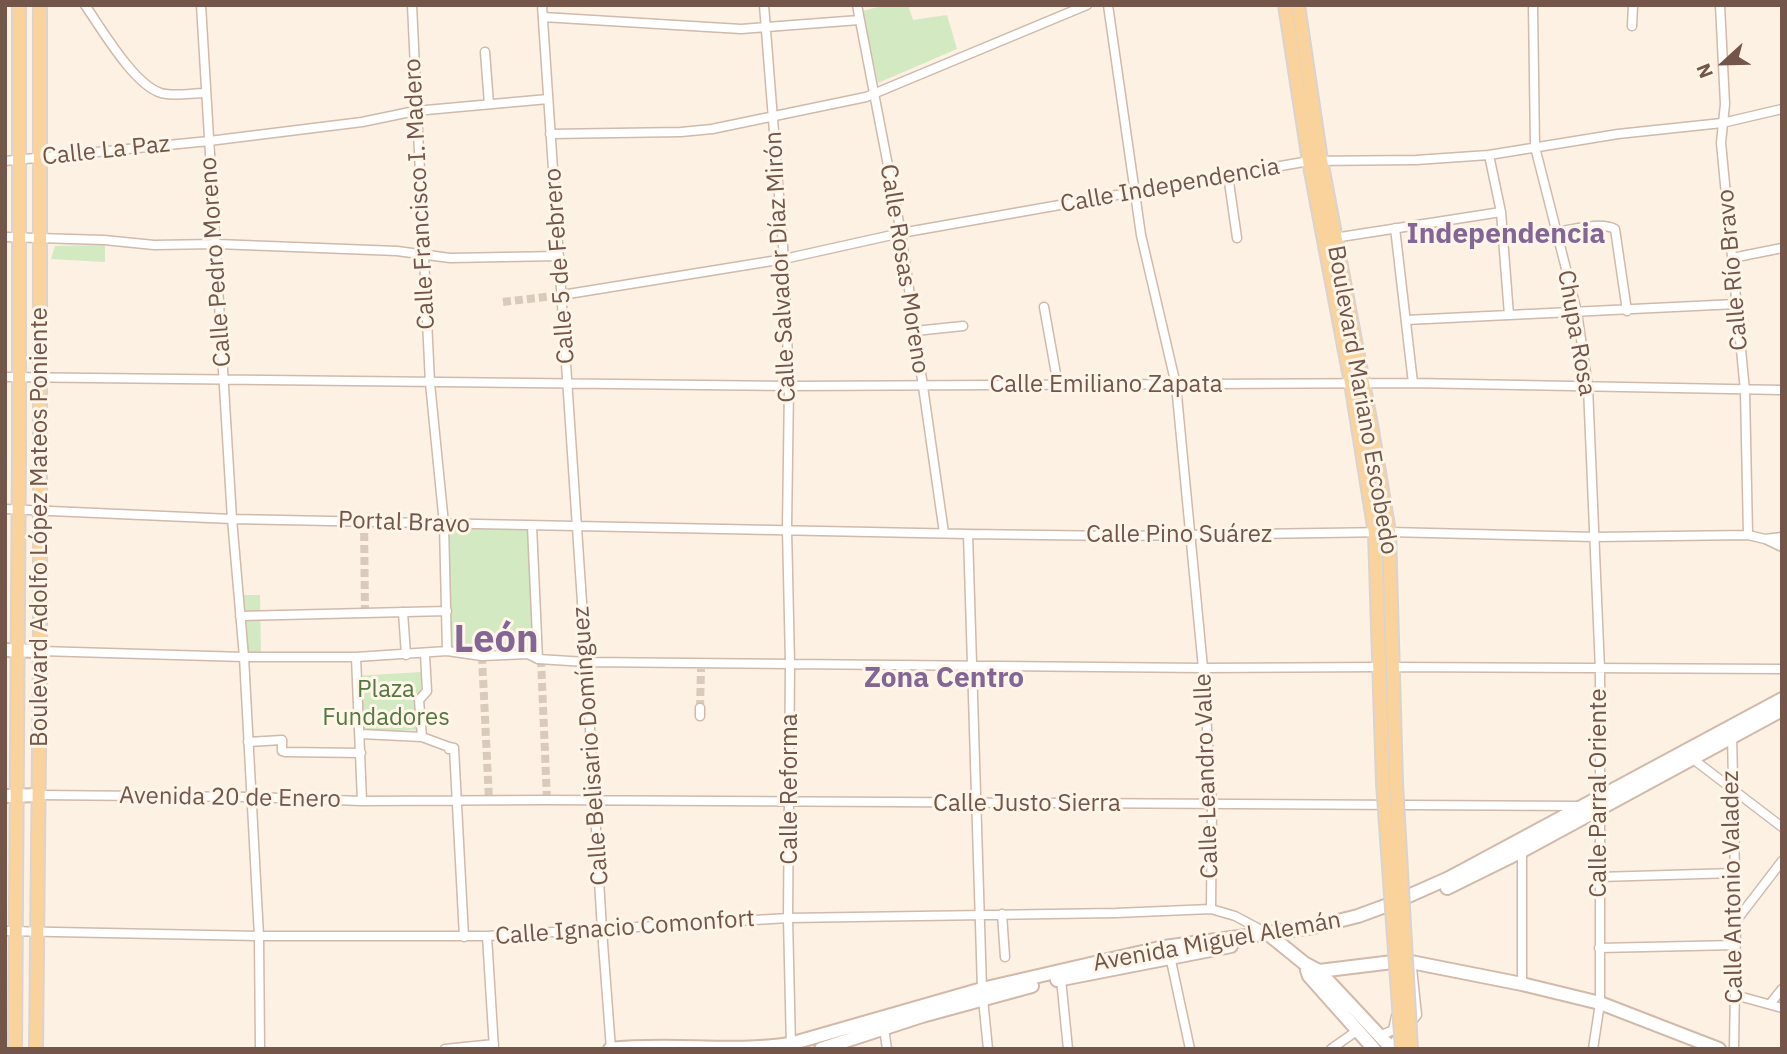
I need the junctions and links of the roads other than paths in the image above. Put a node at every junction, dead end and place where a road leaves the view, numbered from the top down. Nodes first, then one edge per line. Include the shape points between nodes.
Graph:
1 (19, 5) edge
2 (40, 5) edge
3 (85, 5) edge
4 (201, 5) edge
5 (411, 5) edge
6 (542, 5) edge
7 (764, 5) edge
8 (857, 5) edge
9 (1087, 5) edge
10 (1108, 5) edge
11 (1285, 5) edge
12 (1298, 5) edge
13 (1533, 5) edge
14 (1633, 5) edge
15 (1720, 5) edge
16 (542, 17) junction
17 (859, 20) junction
18 (1632, 26) dead end
19 (765, 29) junction
20 (485, 52) dead end
21 (205, 93) junction
22 (875, 95) junction
23 (548, 99) junction
24 (489, 104) junction
25 (1782, 109) edge
26 (415, 111) junction
27 (773, 117) junction
28 (1723, 122) junction
29 (550, 134) junction
30 (209, 141) junction
31 (1535, 147) junction
32 (1489, 155) junction
33 (40, 157) junction
34 (12, 161) edge
35 (1315, 161) junction
36 (1228, 175) junction
37 (1135, 191) junction
38 (1501, 212) junction
39 (1395, 228) junction
40 (1555, 232) junction
41 (901, 233) junction
42 (12, 238) edge
43 (1237, 238) dead end
44 (1334, 238) junction
45 (41, 239) junction
46 (217, 244) junction
47 (1782, 248) edge
48 (423, 255) junction
49 (559, 256) junction
50 (784, 258) junction
51 (1732, 258) junction
52 (562, 295) junction
53 (1736, 304) junction
54 (1044, 307) dead end
55 (1627, 311) junction
56 (1577, 312) junction
57 (1508, 315) junction
58 (1406, 320) junction
59 (963, 326) dead end
60 (915, 331) junction
61 (19, 376) junction
62 (41, 376) junction
63 (5, 377) edge
64 (224, 379) junction
65 (568, 382) junction
66 (430, 383) junction
67 (1357, 383) junction
68 (1413, 383) junction
69 (923, 385) junction
70 (1058, 385) junction
71 (1176, 385) junction
72 (789, 386) junction
73 (1588, 387) junction
74 (1782, 390) edge
75 (1745, 391) junction
76 (11, 509) edge
77 (40, 510) junction
78 (232, 519) junction
79 (444, 524) junction
80 (532, 526) junction
81 (576, 528) junction
82 (787, 529) junction
83 (944, 533) junction
84 (1375, 533) junction
85 (1389, 533) junction
86 (968, 534) junction
87 (1190, 534) junction
88 (1748, 535) junction
89 (1595, 537) junction
90 (1782, 537) edge
91 (1765, 539) junction
92 (1782, 547) edge
93 (446, 611) junction
94 (403, 612) junction
95 (240, 616) junction
96 (11, 650) edge
97 (40, 651) junction
98 (447, 651) junction
99 (425, 654) junction
100 (406, 655) junction
101 (244, 657) junction
102 (356, 657) junction
103 (538, 659) junction
104 (586, 662) junction
105 (790, 663) junction
106 (971, 666) junction
107 (1203, 668) junction
108 (1600, 670) junction
109 (1782, 670) edge
110 (1384, 671) junction
111 (1782, 699) edge
112 (1782, 710) edge
113 (1732, 731) junction
114 (361, 734) junction
115 (422, 737) junction
116 (248, 742) junction
117 (360, 753) junction
118 (1688, 755) junction
119 (1390, 787) junction
120 (1732, 789) junction
121 (39, 795) junction
122 (10, 796) edge
123 (454, 796) junction
124 (252, 797) junction
125 (362, 801) junction
126 (594, 802) junction
127 (1600, 802) junction
128 (791, 803) junction
129 (976, 804) junction
130 (1212, 805) junction
131 (1382, 805) junction
132 (1401, 805) junction
133 (1552, 805) junction
134 (1581, 806) junction
135 (1553, 822) junction
136 (1782, 827) edge
137 (1522, 851) junction
138 (1782, 861) edge
139 (1735, 873) junction
140 (1599, 877) junction
141 (1407, 901) junction
142 (1211, 909) junction
143 (1389, 909) junction
144 (979, 914) junction
145 (1003, 914) junction
146 (788, 918) junction
147 (1736, 921) junction
148 (602, 930) junction
149 (10, 931) edge
150 (38, 932) junction
151 (258, 936) junction
152 (487, 936) junction
153 (1271, 936) junction
154 (464, 937) junction
155 (1736, 945) junction
156 (1600, 948) junction
157 (1170, 956) junction
158 (1005, 957) dead end
159 (1393, 962) junction
160 (1411, 962) junction
161 (1314, 974) junction
162 (1061, 979) junction
163 (1522, 984) junction
164 (1782, 989) edge
165 (982, 994) junction
166 (1735, 995) junction
167 (1600, 1003) junction
168 (1770, 1004) junction
169 (1782, 1008) edge
170 (884, 1028) junction
171 (1358, 1030) junction
172 (1380, 1036) junction
173 (494, 1046) edge
174 (791, 1046) edge
175 (1395, 1048) edge
176 (15, 1049) edge
177 (36, 1049) edge
178 (260, 1049) edge
179 (445, 1049) edge
180 (611, 1049) edge
181 (821, 1049) edge
182 (887, 1049) edge
183 (988, 1049) edge
184 (1068, 1049) edge
185 (1190, 1049) edge
186 (1331, 1049) edge
187 (1374, 1049) edge
188 (1411, 1049) edge
189 (1593, 1049) edge
190 (1719, 1049) edge
191 (1734, 1049) edge

1 - 34 main road, Boulevard Adolfo López Mateos Poniente
2 - 33 main road, Boulevard Adolfo López Mateos Poniente
3 - 21 street via 149,88 166,94
4 - 21 street, Calle Pedro Moreno
5 - 26 street, Calle Francisco I. Madero
6 - 16 street, Calle 5 de Febrero
7 - 19 street, Calle Salvador Díaz Mirón
8 - 17 street, Calle Rosas Moreno
9 - 22 street
10 - 37 street, Calle Leandro Valle
11 - 35 main road, Boulevard Mariano Escobedo
12 - 35 main road, Boulevard Mariano Escobedo
13 - 31 street, Chupa Rosa
14 - 18 street
15 - 28 street, Calle Río Bravo
16 - 19 street
16 - 23 street, Calle 5 de Febrero
17 - 19 street
17 - 22 street, Calle Rosas Moreno
19 - 27 street, Calle Salvador Díaz Mirón
20 - 24 street
21 - 30 street, Calle Pedro Moreno
22 - 27 street
22 - 41 street, Calle Rosas Moreno
23 - 24 street, Calle La Paz
23 - 29 street, Calle 5 de Febrero
24 - 26 street, Calle La Paz
25 - 28 street, Calle Independencia
26 - 30 street, Calle La Paz
26 - 48 street, Calle Francisco I. Madero
27 - 29 street via 681,132
27 - 50 street, Calle Salvador Díaz Mirón
28 - 31 street, Calle Independencia
28 - 51 street, Calle Río Bravo
29 - 49 street, Calle 5 de Febrero
30 - 33 street, Calle La Paz
30 - 46 street, Calle Pedro Moreno
31 - 32 street, Calle Independencia
31 - 40 street, Chupa Rosa
32 - 35 street, Calle Independencia
32 - 38 street
33 - 34 street, Calle La Paz
33 - 45 main road, Boulevard Adolfo López Mateos Poniente
34 - 42 main road, Boulevard Adolfo López Mateos Poniente
35 - 36 street, Calle Independencia
35 - 44 main road, Boulevard Mariano Escobedo
35 - 67 main road, Boulevard Mariano Escobedo
36 - 37 street, Calle Independencia
36 - 43 street
37 - 41 street, Calle Independencia
37 - 71 street, Calle Leandro Valle
38 - 39 street
38 - 57 street
39 - 44 street
39 - 58 street
40 - 55 street via 1615,229
40 - 56 street, Chupa Rosa
41 - 50 street, Calle Independencia
41 - 60 street, Calle Rosas Moreno
42 - 45 street
42 - 61 main road, Boulevard Adolfo López Mateos Poniente
44 - 67 main road, Boulevard Mariano Escobedo
45 - 46 street
45 - 62 main road, Boulevard Adolfo López Mateos Poniente
46 - 48 street
46 - 64 street, Calle Pedro Moreno
47 - 51 street
48 - 49 street
48 - 66 street, Calle Francisco I. Madero
49 - 52 street, Calle 5 de Febrero
50 - 52 street, Calle Independencia
50 - 72 street, Calle Salvador Díaz Mirón
51 - 53 street, Calle Río Bravo
52 - 65 street, Calle 5 de Febrero
53 - 55 street
53 - 75 street, Calle Río Bravo
54 - 70 street
55 - 56 street
56 - 57 street
56 - 73 street, Chupa Rosa
57 - 58 street
58 - 68 street
59 - 60 street
60 - 69 street, Calle Rosas Moreno
61 - 62 street, Calle Emiliano Zapata
61 - 63 street, Calle Emiliano Zapata
61 - 76 main road, Boulevard Adolfo López Mateos Poniente
62 - 64 street, Calle Emiliano Zapata
62 - 77 main road, Boulevard Adolfo López Mateos Poniente
64 - 66 street, Calle Emiliano Zapata
64 - 78 street, Calle Pedro Moreno
65 - 66 street, Calle Emiliano Zapata
65 - 72 street, Calle Emiliano Zapata
65 - 81 street, Calle 5 de Febrero
66 - 79 street, Calle Francisco I. Madero
67 - 68 street, Calle Emiliano Zapata
67 - 71 street, Calle Emiliano Zapata
67 - 84 main road, Boulevard Mariano Escobedo
67 - 85 main road, Boulevard Mariano Escobedo
68 - 73 street, Calle Emiliano Zapata
69 - 70 street, Calle Emiliano Zapata
69 - 72 street, Calle Emiliano Zapata
69 - 83 street, Calle Rosas Moreno
70 - 71 street, Calle Emiliano Zapata
71 - 87 street, Calle Leandro Valle
72 - 82 street, Calle Salvador Díaz Mirón
73 - 75 street, Calle Emiliano Zapata
73 - 89 street, Chupa Rosa
74 - 75 street, Calle Emiliano Zapata
75 - 88 street, Calle Río Bravo
76 - 77 street, Portal Bravo
76 - 96 main road, Boulevard Adolfo López Mateos Poniente
77 - 78 street, Portal Bravo
77 - 97 main road, Boulevard Adolfo López Mateos Poniente
78 - 79 street, Portal Bravo
78 - 95 street, Calle Pedro Moreno
79 - 80 street, Portal Bravo
79 - 93 street, Calle Francisco I. Madero
80 - 81 street, Portal Bravo
80 - 103 street
81 - 82 street, Calle Pino Suárez
81 - 104 street, Calle Belisario Domínguez
82 - 83 street, Calle Pino Suárez
82 - 105 street, Calle Reforma
83 - 86 street, Calle Pino Suárez
84 - 85 street, Calle Pino Suárez
84 - 87 street, Calle Pino Suárez
84 - 110 main road, Boulevard Mariano Escobedo
85 - 89 street, Calle Pino Suárez
85 - 110 main road, Boulevard Mariano Escobedo
86 - 87 street, Calle Pino Suárez
86 - 106 street
87 - 107 street, Calle Leandro Valle
88 - 89 street, Calle Pino Suárez
88 - 91 street, Calle Pino Suárez
89 - 108 street, Calle Parral Oriente
90 - 91 street, Calle Pino Suárez
91 - 92 street
93 - 94 street
93 - 98 street, Calle Francisco I. Madero
94 - 95 street
94 - 100 street
95 - 101 street, Calle Pedro Moreno
96 - 97 main road
96 - 122 main road, Boulevard Adolfo López Mateos Poniente
97 - 101 street
97 - 121 main road, Boulevard Adolfo López Mateos Poniente
98 - 99 street
98 - 103 street via 482,656 528,654
99 - 100 street
99 - 115 street via 427,691 419,700
100 - 102 street
101 - 102 street
101 - 116 street, Calle Pedro Moreno
102 - 114 street
103 - 104 street
104 - 105 street
104 - 126 street, Calle Belisario Domínguez
105 - 106 street
105 - 128 street, Calle Reforma
106 - 107 street
106 - 129 street
107 - 110 street
107 - 130 street, Calle Leandro Valle
108 - 109 street
108 - 110 street
108 - 127 street, Calle Parral Oriente
110 - 119 main road, Boulevard Mariano Escobedo
111 - 113 main road, Avenida Miguel Alemán
112 - 113 main road, Avenida Miguel Alemán
113 - 118 main road, Avenida Miguel Alemán
113 - 120 street, Calle Antonio Valadez
114 - 115 street
114 - 117 street
115 - 123 street via 454,748
116 - 117 street via 282,740 285,752
116 - 124 street, Calle Pedro Moreno
117 - 125 street
118 - 120 street
118 - 127 main road, Avenida Miguel Alemán
119 - 131 street
119 - 132 street
119 - 175 main road, Boulevard Mariano Escobedo, bridge
119 - 188 main road, Boulevard Mariano Escobedo, bridge
120 - 136 street
120 - 139 street, Calle Antonio Valadez
121 - 122 main road, Avenida 20 de Enero
121 - 124 street, Avenida 20 de Enero
121 - 150 main road, Boulevard Adolfo López Mateos Poniente
122 - 149 main road, Boulevard Adolfo López Mateos Poniente
123 - 125 street, Avenida 20 de Enero
123 - 126 street, Calle Justo Sierra
123 - 154 street
124 - 125 street, Avenida 20 de Enero
124 - 151 street, Calle Pedro Moreno
126 - 128 street, Calle Justo Sierra
126 - 148 street, Calle Belisario Domínguez
127 - 134 main road, Avenida Miguel Alemán
127 - 137 main road, Avenida Miguel Alemán
127 - 140 street, Calle Parral Oriente
128 - 129 street, Calle Justo Sierra
128 - 146 street, Calle Reforma
129 - 130 street, Calle Justo Sierra
129 - 144 street
130 - 131 street, Calle Justo Sierra
130 - 142 street, Calle Leandro Valle
131 - 132 street, Calle Justo Sierra
131 - 143 street
132 - 133 street, Calle Justo Sierra
132 - 141 street
133 - 134 street, Calle Justo Sierra
133 - 135 main road
134 - 135 main road, Avenida Miguel Alemán
135 - 141 main road, Avenida Miguel Alemán
137 - 141 main road, Avenida Miguel Alemán
137 - 163 street
138 - 147 street
139 - 140 street
139 - 147 street, Calle Antonio Valadez
140 - 156 street, Calle Parral Oriente
141 - 143 main road, Avenida Miguel Alemán
141 - 160 street
142 - 145 street, Calle Ignacio Comonfort
142 - 153 street, Calle Leandro Valle
143 - 153 main road, Avenida Miguel Alemán
143 - 159 street
144 - 145 street, Calle Ignacio Comonfort
144 - 146 street, Calle Ignacio Comonfort
144 - 165 street
145 - 158 street
146 - 148 street, Calle Ignacio Comonfort
146 - 174 street, Calle Reforma
147 - 155 street, Calle Antonio Valadez
148 - 152 street, Calle Ignacio Comonfort
148 - 180 street, Calle Belisario Domínguez
149 - 150 street, Calle Ignacio Comonfort
149 - 176 main road, Boulevard Adolfo López Mateos Poniente
150 - 151 street, Calle Ignacio Comonfort
150 - 177 main road, Boulevard Adolfo López Mateos Poniente
151 - 154 street, Calle Ignacio Comonfort
151 - 178 street, Calle Pedro Moreno
152 - 154 street, Calle Ignacio Comonfort
152 - 173 street
153 - 157 main road, Avenida Miguel Alemán
153 - 161 main road, Calle Leandro Valle
153 - 165 main road, Avenida Miguel Alemán via 1164,947
155 - 156 street
155 - 166 street, Calle Antonio Valadez
156 - 167 street, Calle Parral Oriente
157 - 162 main road, Avenida Miguel Alemán
157 - 185 street
159 - 160 main road
159 - 161 main road
159 - 172 street via 1396,1021 1391,1032
160 - 163 main road
160 - 175 street via 1417,1015
161 - 171 main road, Calle Leandro Valle
161 - 172 main road, Calle Leandro Valle
162 - 165 main road, Avenida Miguel Alemán
162 - 184 street
163 - 167 main road
164 - 168 street
165 - 170 main road, Avenida Miguel Alemán
165 - 174 main road, Avenida Miguel Alemán
165 - 183 street
166 - 168 street
166 - 191 street, Calle Antonio Valadez
167 - 189 street, Calle Parral Oriente
167 - 190 main road
168 - 169 street
170 - 181 main road, Avenida Miguel Alemán
170 - 182 street
171 - 186 street
171 - 187 main road, Calle Leandro Valle
172 - 175 main road, Calle Leandro Valle
173 - 179 street
174 - 180 main road, Avenida Miguel Alemán

